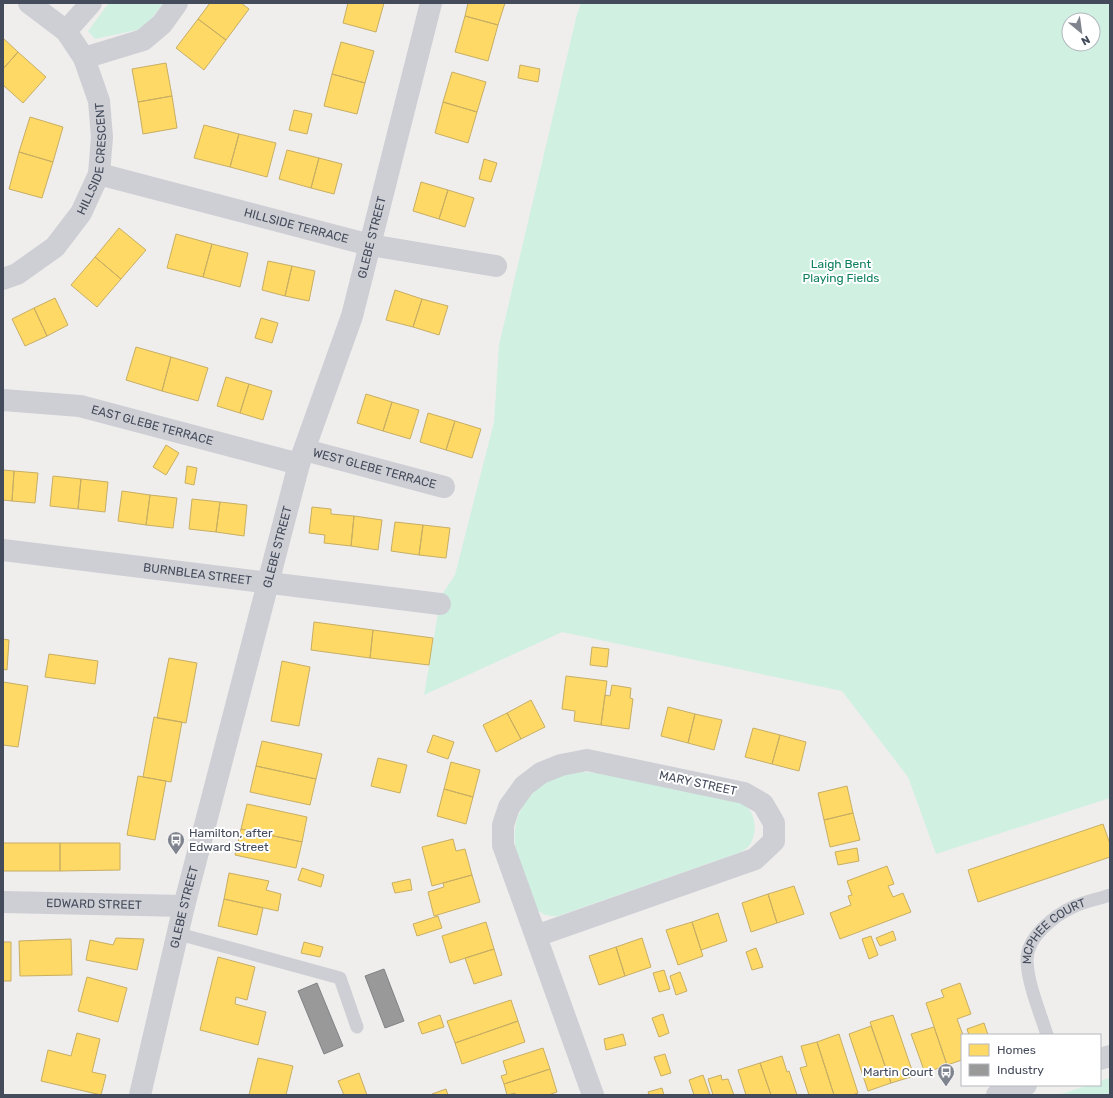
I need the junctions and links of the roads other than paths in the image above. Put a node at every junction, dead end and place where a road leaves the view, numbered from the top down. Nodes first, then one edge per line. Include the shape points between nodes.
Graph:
1 (28, 3) edge
2 (91, 3) edge
3 (177, 3) edge
4 (431, 3) edge
5 (66, 31) junction
6 (84, 58) junction
7 (99, 174) junction
8 (370, 245) junction
9 (496, 266) dead end
10 (3, 279) edge
11 (3, 400) edge
12 (302, 457) junction
13 (444, 487) dead end
14 (3, 550) edge
15 (269, 582) junction
16 (440, 604) dead end
17 (1110, 895) edge
18 (3, 902) edge
19 (184, 906) junction
20 (179, 934) junction
21 (536, 936) junction
22 (357, 1027) dead end
23 (1047, 1034) edge
24 (1023, 1086) edge
25 (140, 1095) edge
26 (593, 1095) edge
27 (997, 1095) edge

1 - 5 street, HILLSIDE CRESCENT
2 - 5 street
3 - 6 street via 162,24 143,40
4 - 8 street, GLEBE STREET
5 - 6 street, HILLSIDE CRESCENT
6 - 7 street, HILLSIDE CRESCENT via 99,101 102,137
7 - 8 street, HILLSIDE TERRACE
7 - 10 street, HILLSIDE CRESCENT via 81,213 55,247 17,274
8 - 9 street, HILLSIDE TERRACE
8 - 12 street, GLEBE STREET via 352,316
11 - 12 street, EAST GLEBE TERRACE via 80,406
12 - 13 street, WEST GLEBE TERRACE
12 - 15 street, GLEBE STREET
14 - 15 street, BURNBLEA STREET
15 - 16 street, BURNBLEA STREET
15 - 19 street, GLEBE STREET
17 - 23 lane, MCPHEE COURT via 1075,906 1054,919 1042,929 1031,944 1027,959 1028,975
18 - 19 street, EDWARD STREET
19 - 20 street, GLEBE STREET
20 - 22 lane via 340,978
20 - 25 street, GLEBE STREET
21 - 21 street, MARY STREET via 503,845 503,825 509,807 524,786 541,773 561,765 587,760 744,792 763,804 774,823 774,841 755,859
21 - 26 street, MARY STREET
24 - 27 street

